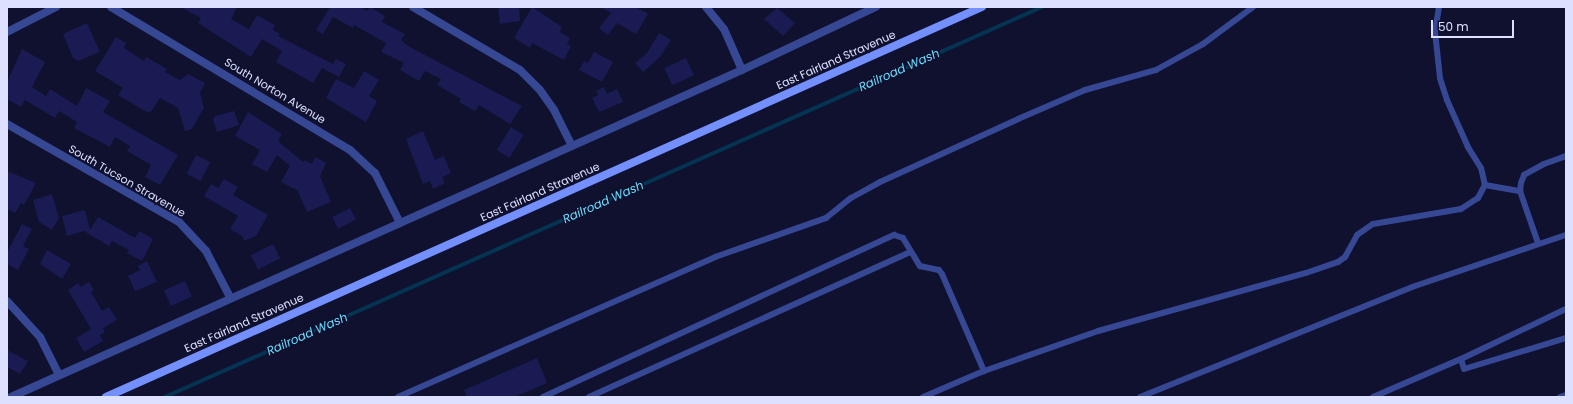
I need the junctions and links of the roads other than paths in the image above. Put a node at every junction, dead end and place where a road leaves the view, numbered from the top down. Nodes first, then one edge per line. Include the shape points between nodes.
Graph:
1 (56, 7) edge
2 (111, 7) edge
3 (413, 7) edge
4 (706, 7) edge
5 (876, 7) edge
6 (982, 7) edge
7 (1253, 7) edge
8 (1439, 7) edge
9 (7, 32) edge
10 (742, 70) junction
11 (7, 124) edge
12 (572, 146) junction
13 (1566, 156) edge
14 (1485, 185) junction
15 (1520, 191) junction
16 (400, 223) junction
17 (1566, 235) edge
18 (1538, 243) junction
19 (910, 252) junction
20 (230, 297) junction
21 (7, 301) edge
22 (1566, 309) edge
23 (1566, 338) edge
24 (1461, 358) junction
25 (984, 371) junction
26 (59, 375) junction
27 (1566, 394) edge
28 (11, 397) edge
29 (106, 397) edge
30 (398, 397) edge
31 (543, 397) edge
32 (590, 397) edge
33 (923, 397) edge
34 (1140, 397) edge
35 (1373, 397) edge
36 (1560, 397) edge

1 - 9 street
2 - 16 street, South Norton Avenue via 350,150 374,173
3 - 12 street via 520,70 540,90 554,110
4 - 10 street via 724,29
5 - 10 street
6 - 29 street, East Fairland Stravenue
7 - 30 lane via 1203,44 1156,70 1086,90 1018,119 880,182 852,198 826,218 715,257
8 - 14 lane via 1435,32 1440,78 1468,147 1482,168
10 - 12 street
11 - 20 street, South Tucson Stravenue via 179,222 206,251
12 - 16 street
13 - 15 lane via 1524,175
14 - 15 lane
14 - 25 lane via 1478,198 1461,209 1373,224 1357,235 1346,257 1338,262 1098,331
15 - 18 lane
16 - 20 street
17 - 18 lane
18 - 34 lane via 1412,286
19 - 25 lane via 920,266 939,270 942,274
19 - 31 lane via 903,238 894,235
19 - 32 lane
20 - 26 street
21 - 26 street via 40,337
22 - 24 lane
23 - 24 lane via 1464,369
24 - 35 lane
25 - 33 lane
26 - 28 street
27 - 36 lane

